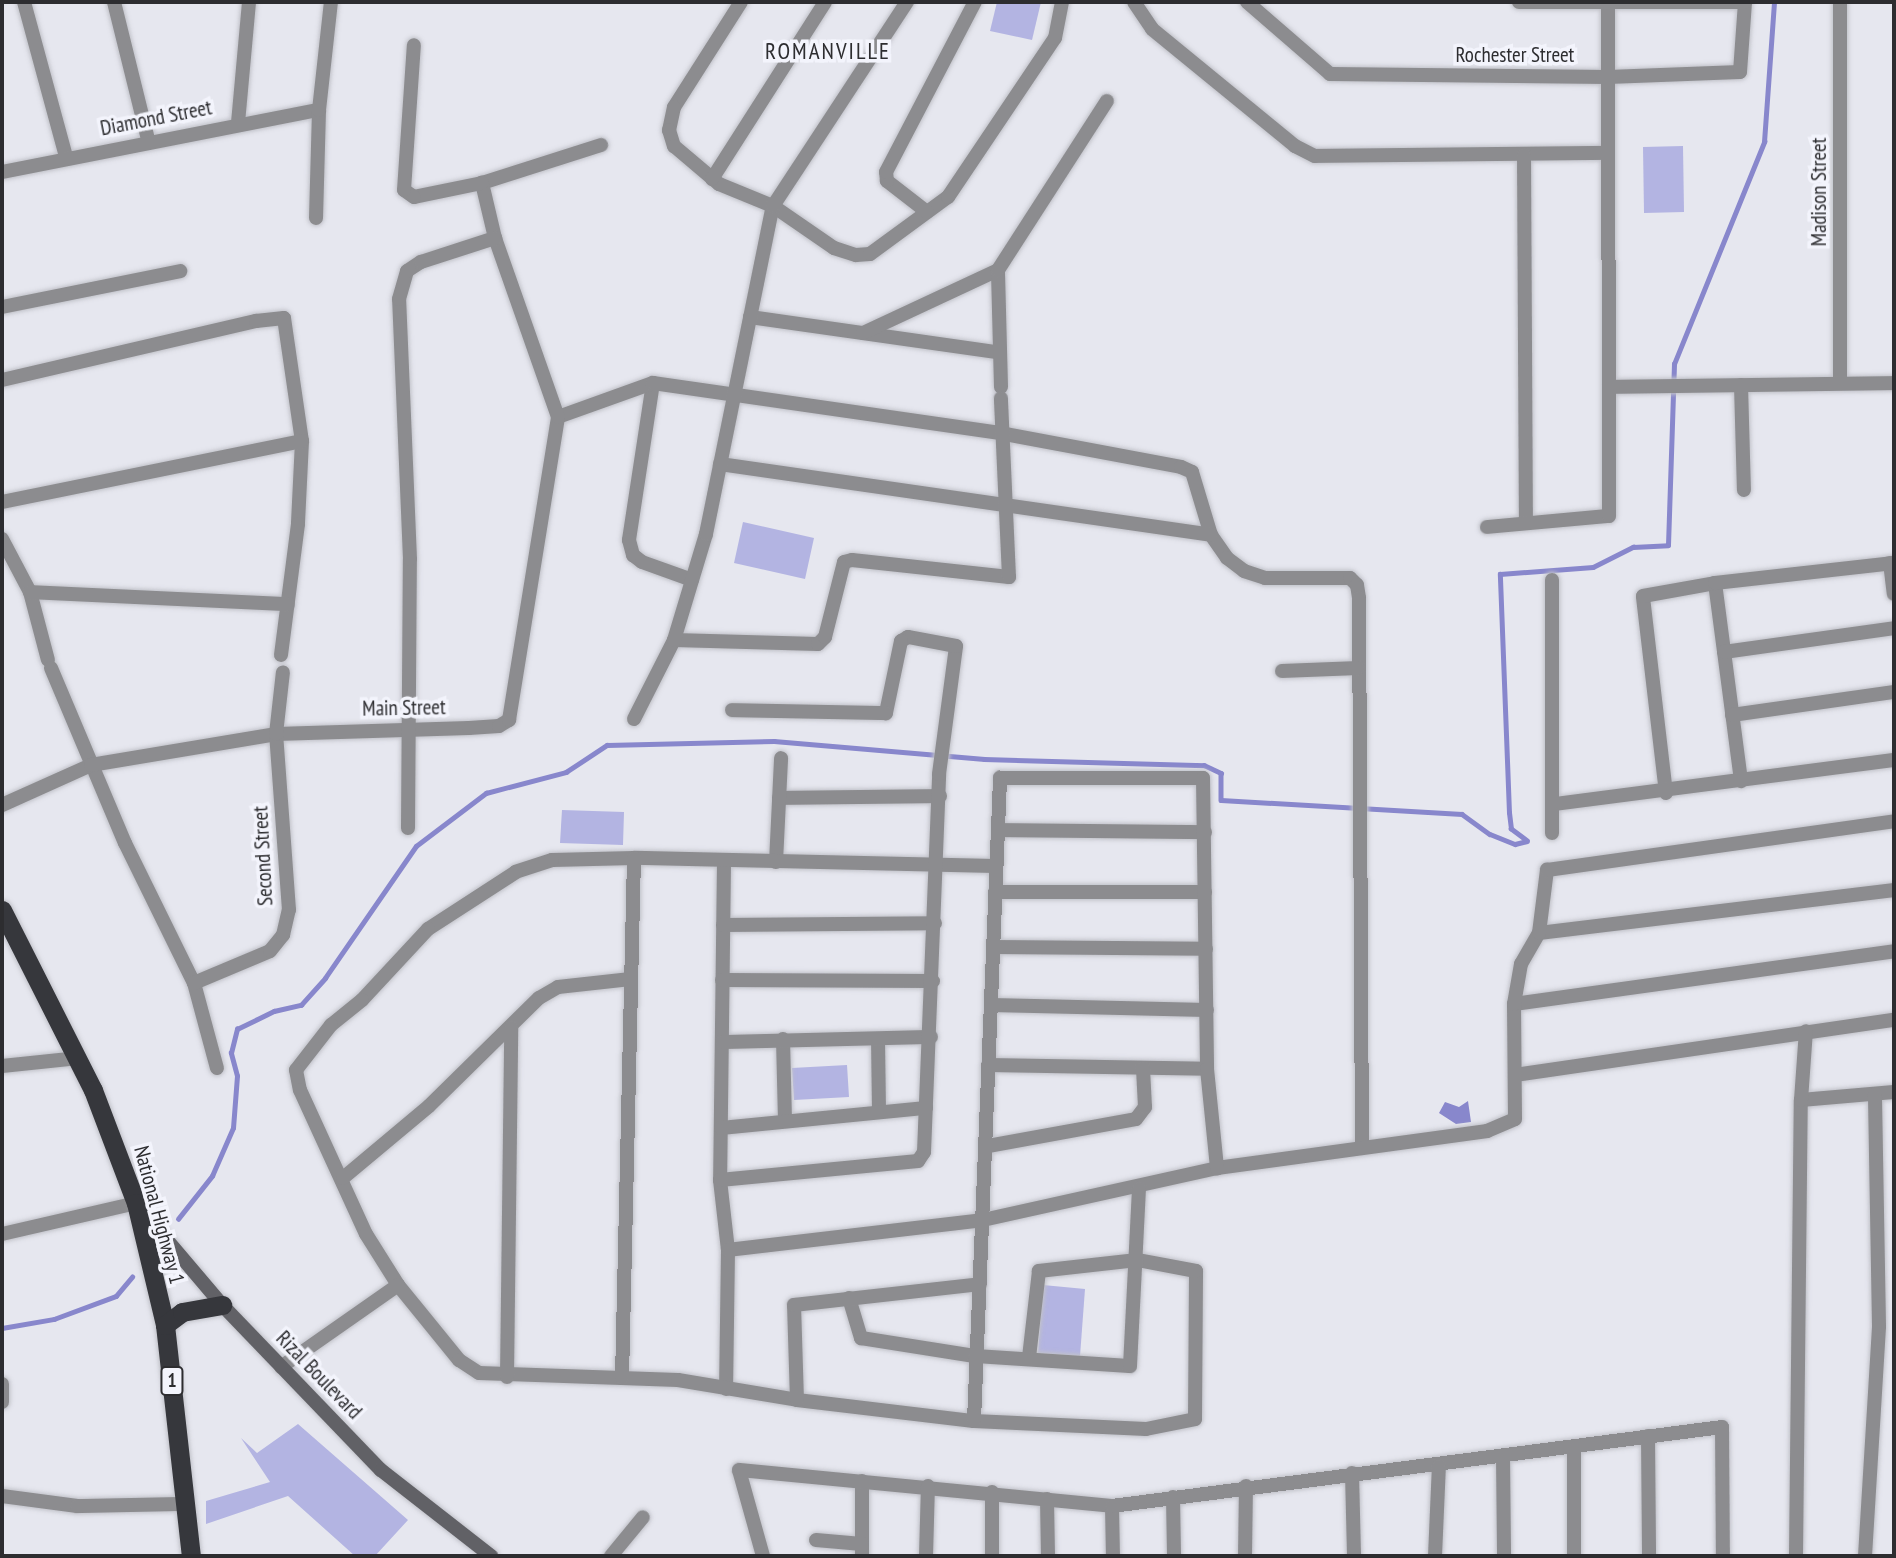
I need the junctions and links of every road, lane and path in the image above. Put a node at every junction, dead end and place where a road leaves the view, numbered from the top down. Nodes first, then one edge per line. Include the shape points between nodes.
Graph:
1 (24, 2) edge
2 (114, 2) edge
3 (249, 2) edge
4 (331, 2) edge
5 (741, 2) edge
6 (825, 2) edge
7 (907, 2) edge
8 (975, 2) edge
9 (1062, 2) edge
10 (1134, 2) edge
11 (1247, 2) edge
12 (1271, 2) edge
13 (1519, 2) edge
14 (1608, 2) edge
15 (1745, 2) edge
16 (1840, 2) edge
17 (1260, 13) junction
18 (414, 45) dead end
19 (1608, 77) junction
20 (1107, 101) dead end
21 (319, 110) junction
22 (238, 123) junction
23 (149, 143) junction
24 (601, 145) dead end
25 (1608, 153) junction
26 (1524, 155) junction
27 (66, 157) junction
28 (2, 172) edge
29 (712, 179) junction
30 (482, 183) junction
31 (773, 206) junction
32 (927, 212) junction
33 (316, 218) dead end
34 (495, 238) junction
35 (998, 270) junction
36 (180, 271) dead end
37 (2, 307) edge
38 (750, 317) junction
39 (863, 333) junction
40 (997, 352) junction
41 (2, 380) edge
42 (653, 383) junction
43 (1840, 383) junction
44 (1894, 383) edge
45 (1741, 385) junction
46 (1609, 387) junction
47 (734, 393) junction
48 (558, 417) junction
49 (1005, 434) junction
50 (302, 441) junction
51 (720, 464) junction
52 (1744, 491) dead end
53 (2, 502) edge
54 (1004, 502) junction
55 (1526, 523) junction
56 (1487, 527) dead end
57 (1211, 535) junction
58 (2, 539) edge
59 (1892, 563) edge
60 (692, 580) junction
61 (1552, 580) dead end
62 (1715, 583) junction
63 (30, 592) junction
64 (1894, 594) edge
65 (288, 604) junction
66 (1894, 628) edge
67 (674, 640) junction
68 (1724, 652) junction
69 (281, 655) dead end
70 (1358, 668) junction
71 (1282, 671) dead end
72 (284, 672) dead end
73 (1894, 692) edge
74 (732, 710) dead end
75 (1732, 715) junction
76 (634, 719) dead end
77 (410, 727) junction
78 (276, 734) junction
79 (781, 758) dead end
80 (1894, 760) edge
81 (91, 765) junction
82 (1741, 781) junction
83 (1666, 793) junction
84 (940, 796) junction
85 (779, 798) junction
86 (1555, 804) junction
87 (2, 805) edge
88 (1894, 821) edge
89 (408, 828) dead end
90 (999, 830) junction
91 (1205, 832) junction
92 (1552, 833) dead end
93 (634, 858) junction
94 (724, 862) junction
95 (776, 862) junction
96 (938, 865) junction
97 (995, 866) junction
98 (1894, 890) edge
99 (995, 892) junction
100 (1205, 892) junction
101 (2, 910) edge
102 (934, 923) junction
103 (723, 925) junction
104 (1539, 933) junction
105 (993, 947) junction
106 (1206, 948) junction
107 (1894, 951) edge
108 (631, 979) junction
109 (722, 980) junction
110 (933, 981) junction
111 (194, 983) junction
112 (1514, 1004) junction
113 (991, 1005) junction
114 (1207, 1010) junction
115 (1894, 1020) edge
116 (511, 1027) junction
117 (1806, 1031) junction
118 (931, 1037) junction
119 (783, 1039) junction
120 (878, 1040) junction
121 (722, 1042) junction
122 (79, 1058) junction
123 (988, 1065) junction
124 (2, 1066) edge
125 (217, 1068) dead end
126 (1143, 1068) junction
127 (1207, 1069) junction
128 (1515, 1075) junction
129 (1894, 1092) edge
130 (1875, 1094) junction
131 (1801, 1100) junction
132 (926, 1108) junction
133 (879, 1112) junction
134 (785, 1119) junction
135 (721, 1128) junction
136 (988, 1146) junction
137 (1362, 1146) junction
138 (1217, 1168) junction
139 (343, 1178) junction
140 (720, 1180) junction
141 (1139, 1188) junction
142 (136, 1203) junction
143 (983, 1220) junction
144 (2, 1234) edge
145 (728, 1250) junction
146 (1137, 1260) junction
147 (398, 1284) junction
148 (980, 1284) junction
149 (849, 1298) junction
150 (222, 1305) junction
151 (165, 1325) junction
152 (975, 1356) junction
153 (1029, 1358) junction
154 (281, 1367) junction
155 (507, 1377) junction
156 (622, 1378) junction
157 (2, 1384) edge
158 (726, 1389) junction
159 (797, 1400) junction
160 (2, 1402) edge
161 (974, 1421) junction
162 (1648, 1436) junction
163 (1574, 1446) junction
164 (1503, 1456) junction
165 (1439, 1466) junction
166 (1352, 1473) junction
167 (862, 1481) junction
168 (928, 1486) junction
169 (1246, 1486) junction
170 (992, 1492) junction
171 (2, 1496) edge
172 (1172, 1497) junction
173 (1047, 1499) junction
174 (186, 1504) junction
175 (1112, 1506) junction
176 (643, 1517) dead end
177 (816, 1540) dead end
178 (862, 1550) edge
179 (191, 1556) edge
180 (491, 1556) edge
181 (611, 1556) edge
182 (763, 1556) edge
183 (926, 1556) edge
184 (992, 1556) edge
185 (1048, 1556) edge
186 (1113, 1556) edge
187 (1174, 1556) edge
188 (1245, 1556) edge
189 (1354, 1556) edge
190 (1436, 1556) edge
191 (1504, 1556) edge
192 (1574, 1556) edge
193 (1648, 1556) edge
194 (1723, 1556) edge
195 (1796, 1556) edge
196 (1865, 1556) edge

1 - 27 street
2 - 23 street
3 - 22 street
4 - 21 street
5 - 29 street via 674,107 670,130 674,146
6 - 29 street
7 - 31 street
8 - 32 street via 886,172 887,181
9 - 32 street via 1055,38 1034,73 948,197
10 - 26 street via 1152,29 1295,146 1315,156
11 - 17 street, Rochester Street
12 - 17 street
13 - 14 street
14 - 15 street
14 - 19 street
15 - 19 street, Rochester Street via 1740,72
16 - 43 street, Madison Street
17 - 19 street, Rochester Street via 1330,74
18 - 30 street via 404,190 414,197
19 - 25 street
20 - 35 street
21 - 22 street, Diamond Street
21 - 33 street
22 - 23 street, Diamond Street
23 - 27 street, Diamond Street
24 - 30 street
25 - 26 street
25 - 46 street
26 - 55 street
27 - 28 street, Diamond Street
29 - 31 street
30 - 34 street
31 - 32 street via 834,247 856,255 870,254
31 - 38 street
34 - 48 street
34 - 77 street via 421,262 407,271 399,299 410,559
35 - 39 street
35 - 40 street
36 - 37 street
38 - 39 street
38 - 47 street
39 - 40 street
40 - 49 street
41 - 50 street via 284,318
42 - 47 street
42 - 48 street
42 - 60 street via 629,540 632,555 642,562
43 - 44 street
43 - 45 street
45 - 46 street
45 - 52 street
46 - 55 street via 1609,516
47 - 49 street
47 - 51 street
48 - 77 street, Main Street via 509,720 479,727
49 - 54 street
49 - 57 street via 1192,472
50 - 53 street
50 - 65 street
51 - 54 street
51 - 60 street
54 - 57 street
54 - 67 street via 1011,571 1004,580 852,560 844,562 825,637 818,644
55 - 56 street
57 - 70 street via 1227,558 1244,571 1265,578 1350,578 1357,585 1359,598
58 - 63 street
59 - 62 street
59 - 64 street
60 - 67 street
61 - 86 street
62 - 68 street
62 - 83 street via 1643,596
63 - 65 street
63 - 81 street via 50,664
65 - 69 street
66 - 68 street
67 - 76 street
68 - 75 street
70 - 71 street
70 - 137 street
72 - 78 street, Second Street
73 - 75 street
74 - 84 street via 886,713 901,640 908,637 956,646
75 - 82 street
77 - 78 street, Main Street
77 - 89 street
78 - 81 street, Main Street
78 - 111 street, Second Street via 289,910 283,935 270,951
79 - 85 street
80 - 82 street
81 - 87 street, Main Street
81 - 111 street
82 - 83 street
83 - 86 street
84 - 85 street
84 - 96 street
85 - 95 street
86 - 92 street
88 - 104 street via 1547,870
90 - 91 street
90 - 91 street via 1000,778 1203,778
90 - 97 street
91 - 100 street
93 - 94 street
93 - 108 street
93 - 139 street via 552,860 516,872 428,929 362,1000 331,1025 296,1070 300,1090
94 - 95 street
94 - 103 street
95 - 96 street
96 - 97 street
96 - 102 street
97 - 99 street
98 - 104 street
99 - 100 street
99 - 105 street
100 - 106 street
101 - 122 highway, National Highway 1 / 1
102 - 103 street
102 - 110 street
103 - 109 street
104 - 112 street via 1521,964
105 - 106 street
105 - 113 street
106 - 114 street
107 - 112 street
108 - 116 street via 558,987 539,998
108 - 156 street
109 - 110 street
109 - 121 street
110 - 118 street
111 - 125 street
112 - 128 street
113 - 114 street
113 - 123 street
114 - 127 street
115 - 117 street
116 - 139 street via 419,1115
116 - 155 street
117 - 128 street
117 - 131 street
118 - 120 street
118 - 132 street
119 - 120 street
119 - 121 street
119 - 134 street
120 - 133 street
121 - 135 street
122 - 124 street
122 - 142 highway, National Highway 1 / 1
123 - 126 street
123 - 136 street
126 - 127 street
126 - 136 street via 1145,1107 1136,1119
127 - 138 street
128 - 137 street via 1514,1119 1488,1130
129 - 130 street
130 - 131 street
130 - 196 street via 1879,1326
131 - 195 street
132 - 133 street
132 - 140 street via 924,1152 918,1161
133 - 134 street
134 - 135 street
135 - 140 street
136 - 143 street
137 - 138 street
138 - 141 street
139 - 147 street via 366,1234
140 - 145 street
141 - 143 street
141 - 146 street
142 - 144 street
142 - 150 main road, Rizal Boulevard
142 - 151 highway, National Highway 1 / 1
143 - 145 street
143 - 148 street
145 - 158 street
146 - 153 street via 1039,1271
146 - 153 street via 1130,1366
146 - 161 street via 1196,1271 1195,1419 1146,1429
147 - 154 street
147 - 155 street via 459,1360 479,1373
148 - 149 street
148 - 152 street
149 - 152 street via 861,1338
149 - 159 street via 794,1305
150 - 151 highway via 182,1312
150 - 154 main road, Rizal Boulevard
151 - 174 highway, National Highway 1 / 1
152 - 153 street
152 - 161 street
154 - 180 main road, Rizal Boulevard via 381,1470
155 - 156 street
156 - 158 street via 678,1380
157 - 160 street
158 - 159 street
159 - 161 street
162 - 163 street
162 - 193 street
162 - 194 street via 1723,1427
163 - 164 street
163 - 192 street
164 - 165 street
164 - 191 street
165 - 166 street
165 - 190 street
166 - 169 street
166 - 189 street
167 - 168 street
167 - 178 street
167 - 182 street via 739,1470
168 - 170 street
168 - 183 street
169 - 172 street
169 - 188 street
170 - 173 street
170 - 184 street
171 - 174 street via 77,1506
172 - 175 street
172 - 187 street
173 - 175 street
173 - 185 street
174 - 179 highway, National Highway 1 / 1
175 - 186 street
176 - 181 street
177 - 178 street

